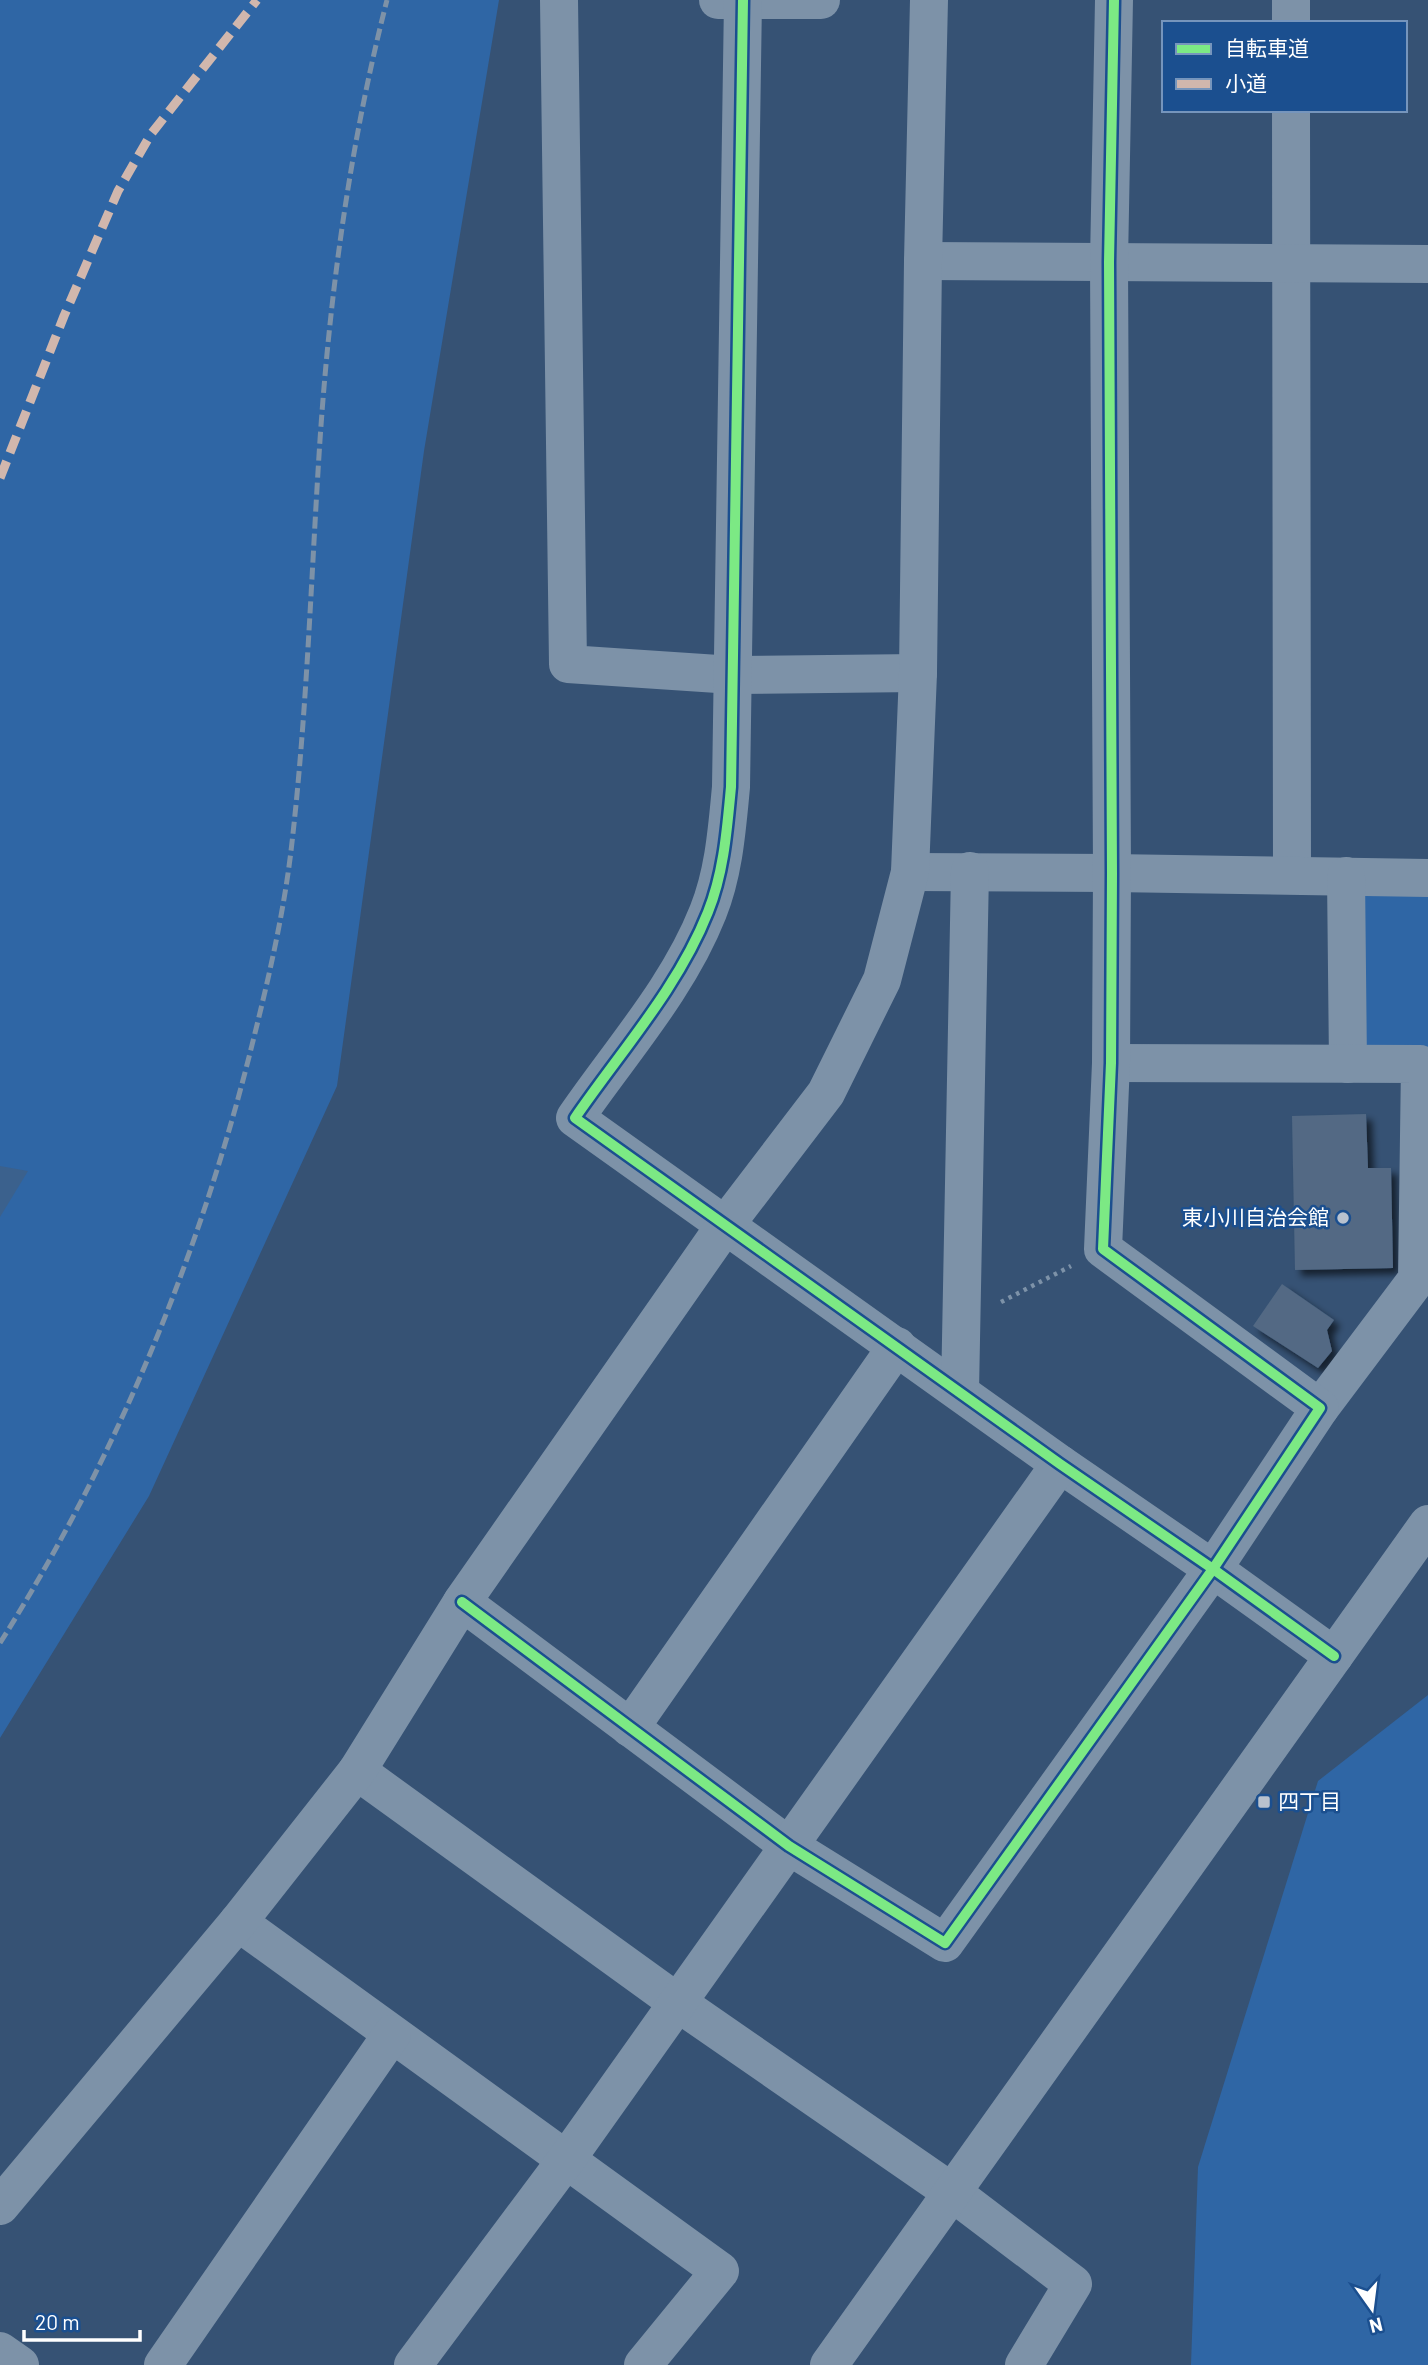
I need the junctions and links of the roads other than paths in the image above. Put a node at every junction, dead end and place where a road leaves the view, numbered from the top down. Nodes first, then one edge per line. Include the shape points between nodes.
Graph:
1 (559, 0) edge
2 (735, 0) edge
3 (821, 0) edge
4 (929, 0) edge
5 (1114, 0) edge
6 (1291, 0) edge
7 (1291, 21) edge
8 (1291, 112) edge
9 (923, 261) junction
10 (1109, 262) junction
11 (1291, 263) junction
12 (1428, 264) edge
13 (918, 673) junction
14 (733, 675) junction
15 (970, 871) junction
16 (910, 872) junction
17 (1112, 873) junction
18 (1292, 875) junction
19 (1346, 876) junction
20 (1428, 878) edge
21 (1111, 1063) junction
22 (1348, 1064) junction
23 (726, 1224) junction
24 (897, 1346) junction
25 (960, 1392) junction
26 (1320, 1408) junction
27 (1060, 1464) junction
28 (1428, 1524) edge
29 (1213, 1569) junction
30 (462, 1602) junction
31 (1334, 1656) junction
32 (631, 1728) junction
33 (357, 1772) junction
34 (789, 1846) junction
35 (238, 1922) junction
36 (678, 2003) junction
37 (392, 2034) junction
38 (566, 2160) junction
39 (953, 2193) junction
40 (0, 2206) edge
41 (0, 2351) edge
42 (20, 2365) edge
43 (163, 2365) edge
44 (413, 2365) edge
45 (643, 2365) edge
46 (829, 2365) edge
47 (1024, 2365) edge

1 - 14 street via 568,664
2 - 3 street
2 - 14 street
4 - 9 street
5 - 10 street
6 - 7 street
8 - 11 street
9 - 10 street
9 - 13 street
10 - 11 street
10 - 17 street
11 - 12 street
11 - 18 street
13 - 14 street
13 - 16 street
14 - 23 street via 724,859 708,911 679,973 575,1118
15 - 16 street
15 - 17 street
15 - 25 street
16 - 23 street via 882,980 827,1093
17 - 18 street
17 - 21 street
18 - 19 street
19 - 20 street
19 - 22 street
21 - 22 street
21 - 26 street via 1103,1249
22 - 26 street via 1420,1064 1417,1279
23 - 24 street
23 - 30 street
24 - 25 street
24 - 32 street
25 - 27 street
26 - 29 street
27 - 29 street
27 - 34 street
28 - 31 street
29 - 31 street
29 - 34 street via 945,1942
30 - 32 street
30 - 33 street
31 - 39 street
32 - 34 street
33 - 35 street
33 - 36 street
34 - 36 street
35 - 37 street
35 - 40 street
36 - 38 street
36 - 39 street
37 - 38 street
37 - 43 street
38 - 44 street
38 - 45 street via 720,2271
39 - 46 street
39 - 47 street via 1073,2284
41 - 42 street

